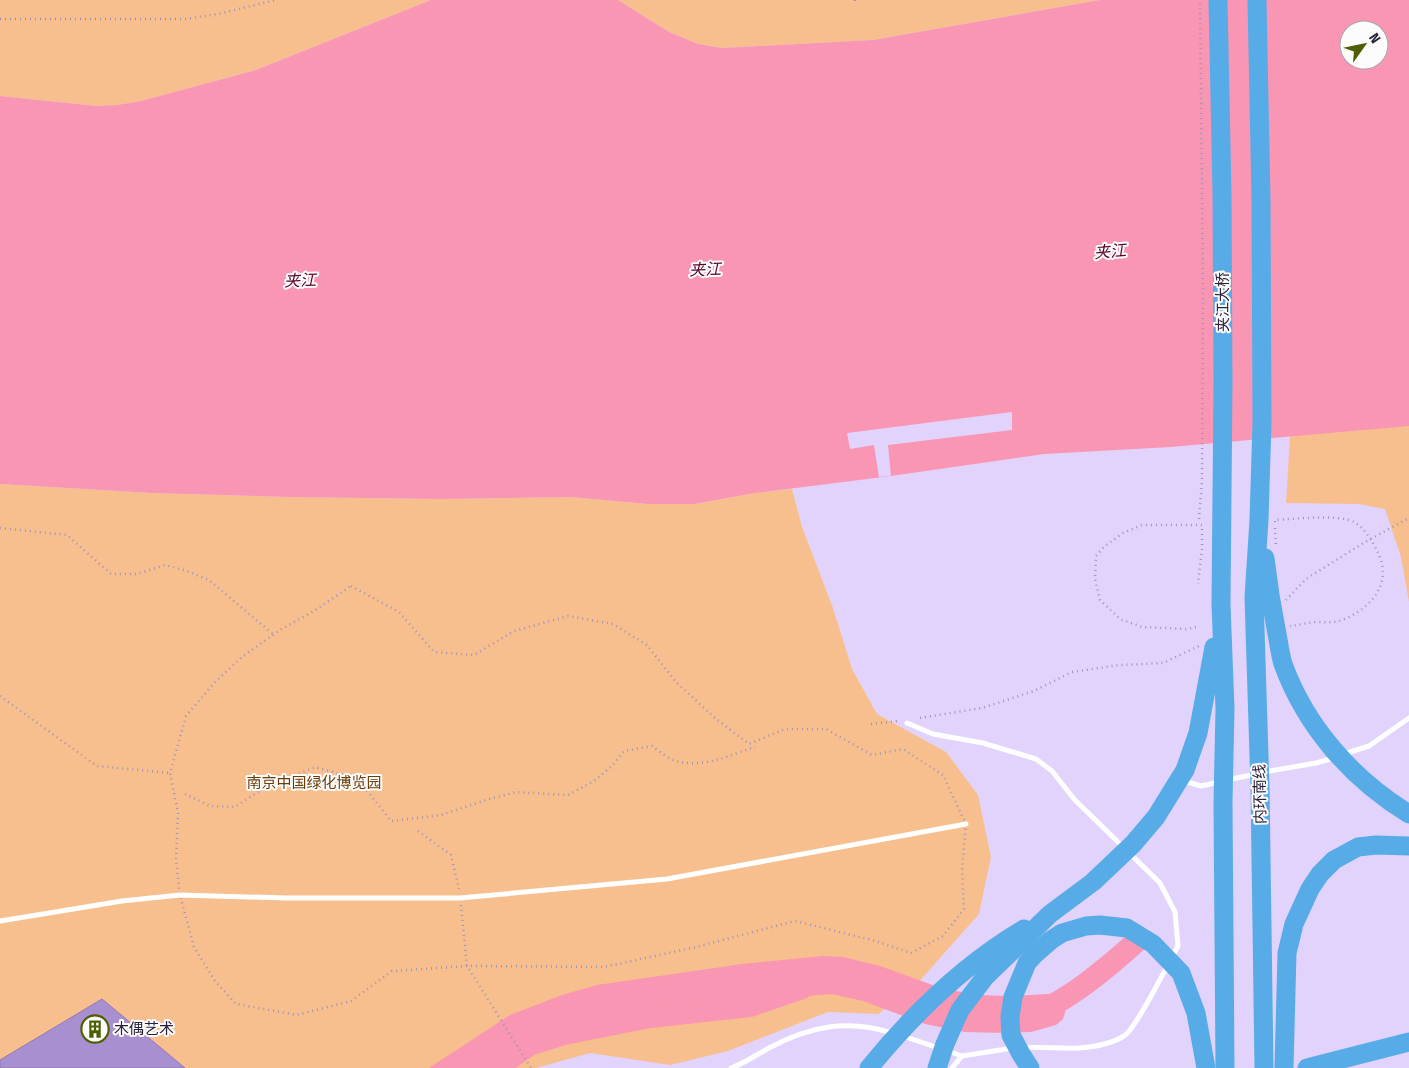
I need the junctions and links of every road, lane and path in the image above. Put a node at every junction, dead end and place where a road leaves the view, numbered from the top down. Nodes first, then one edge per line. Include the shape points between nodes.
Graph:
1 (276, 0) edge
2 (1200, 0) edge
3 (1218, 0) edge
4 (1257, 0) edge
5 (0, 19) edge
6 (1409, 518) edge
7 (1199, 520) dead end
8 (1259, 520) junction
9 (0, 528) edge
10 (1276, 548) dead end
11 (1198, 584) dead end
12 (1221, 604) junction
13 (1278, 604) dead end
14 (1288, 626) dead end
15 (1196, 627) dead end
16 (274, 635) junction
17 (1205, 644) dead end
18 (0, 696) edge
19 (1409, 718) edge
20 (915, 719) dead end
21 (907, 721) joint
22 (871, 724) dead end
23 (755, 747) dead end
24 (170, 773) junction
25 (1181, 780) dead end
26 (185, 794) dead end
27 (1404, 812) edge
28 (966, 824) junction
29 (418, 832) dead end
30 (1409, 846) edge
31 (180, 895) junction
32 (460, 898) junction
33 (1050, 914) junction
34 (0, 921) edge
35 (467, 966) junction
36 (1409, 1027) edge
37 (1409, 1042) edge
38 (1365, 1052) junction
39 (962, 1056) junction
40 (531, 1068) edge
41 (731, 1068) edge
42 (869, 1068) edge
43 (937, 1068) edge
44 (952, 1068) edge
45 (1030, 1068) edge
46 (1206, 1068) edge
47 (1225, 1068) edge
48 (1264, 1068) edge
49 (1284, 1068) edge
50 (1307, 1068) edge

1 - 5 path via 186,19
2 - 7 path via 1203,292
3 - 12 highway, 夹江大桥 via 1224,382
4 - 8 highway via 1262,422
6 - 13 path via 1306,579
8 - 27 highway via 1283,663 1302,706 1335,754
8 - 48 highway, 内环南线 via 1254,597
9 - 16 path via 67,535 112,574 136,574 165,565 184,570 209,580
10 - 14 path via 1275,520 1344,518 1355,522 1372,540 1383,563 1384,578 1376,596 1362,610 1337,622
11 - 15 path via 1202,525 1142,525 1123,533 1096,556 1095,578 1100,600 1120,619 1142,627
12 - 33 highway via 1202,715 1185,770 1156,817 1133,844 1093,882
12 - 47 highway via 1225,710
16 - 24 path via 242,657 186,716
16 - 28 path via 351,586 399,612 434,652 474,655 514,631 568,616 613,624 647,646 676,682 749,744 785,729 826,729 872,755 903,749 943,775
17 - 20 path via 1163,663 1072,672 1034,691 982,708
18 - 24 path via 97,766
19 - 25 lane via 1369,746 1316,763 1201,786
21 - 22 path
21 - 39 lane via 933,734 983,743 1036,759 1052,771 1074,799 1160,883 1175,912 1178,946 1126,1036 1110,1043 1078,1048 1039,1046
23 - 26 path via 724,758 692,763 672,759 652,746 624,751 612,766 568,795 516,792 441,815 391,821 368,792 343,775 316,767 261,790 235,807 210,806
24 - 31 path via 178,813 176,860
28 - 32 lane via 667,879
28 - 35 path via 962,870 964,909 943,936 911,953 795,921 604,967
29 - 32 path via 451,855
30 - 49 highway via 1358,847 1334,860 1310,889 1294,924 1287,953
31 - 32 lane
31 - 34 lane
31 - 35 path via 194,947 215,982 236,1004 297,1015 351,1000 392,972
32 - 35 path
33 - 42 highway via 995,946 961,974 899,1032
33 - 43 highway via 985,977 960,1010
35 - 40 path
36 - 38 highway
37 - 38 highway
38 - 50 highway
39 - 41 lane via 881,1029 841,1024 810,1030
39 - 44 lane
45 - 46 highway via 1012,1035 1010,1017 1013,997 1027,963 1062,933 1100,925 1127,928 1134,932 1153,944 1180,973 1196,1013

